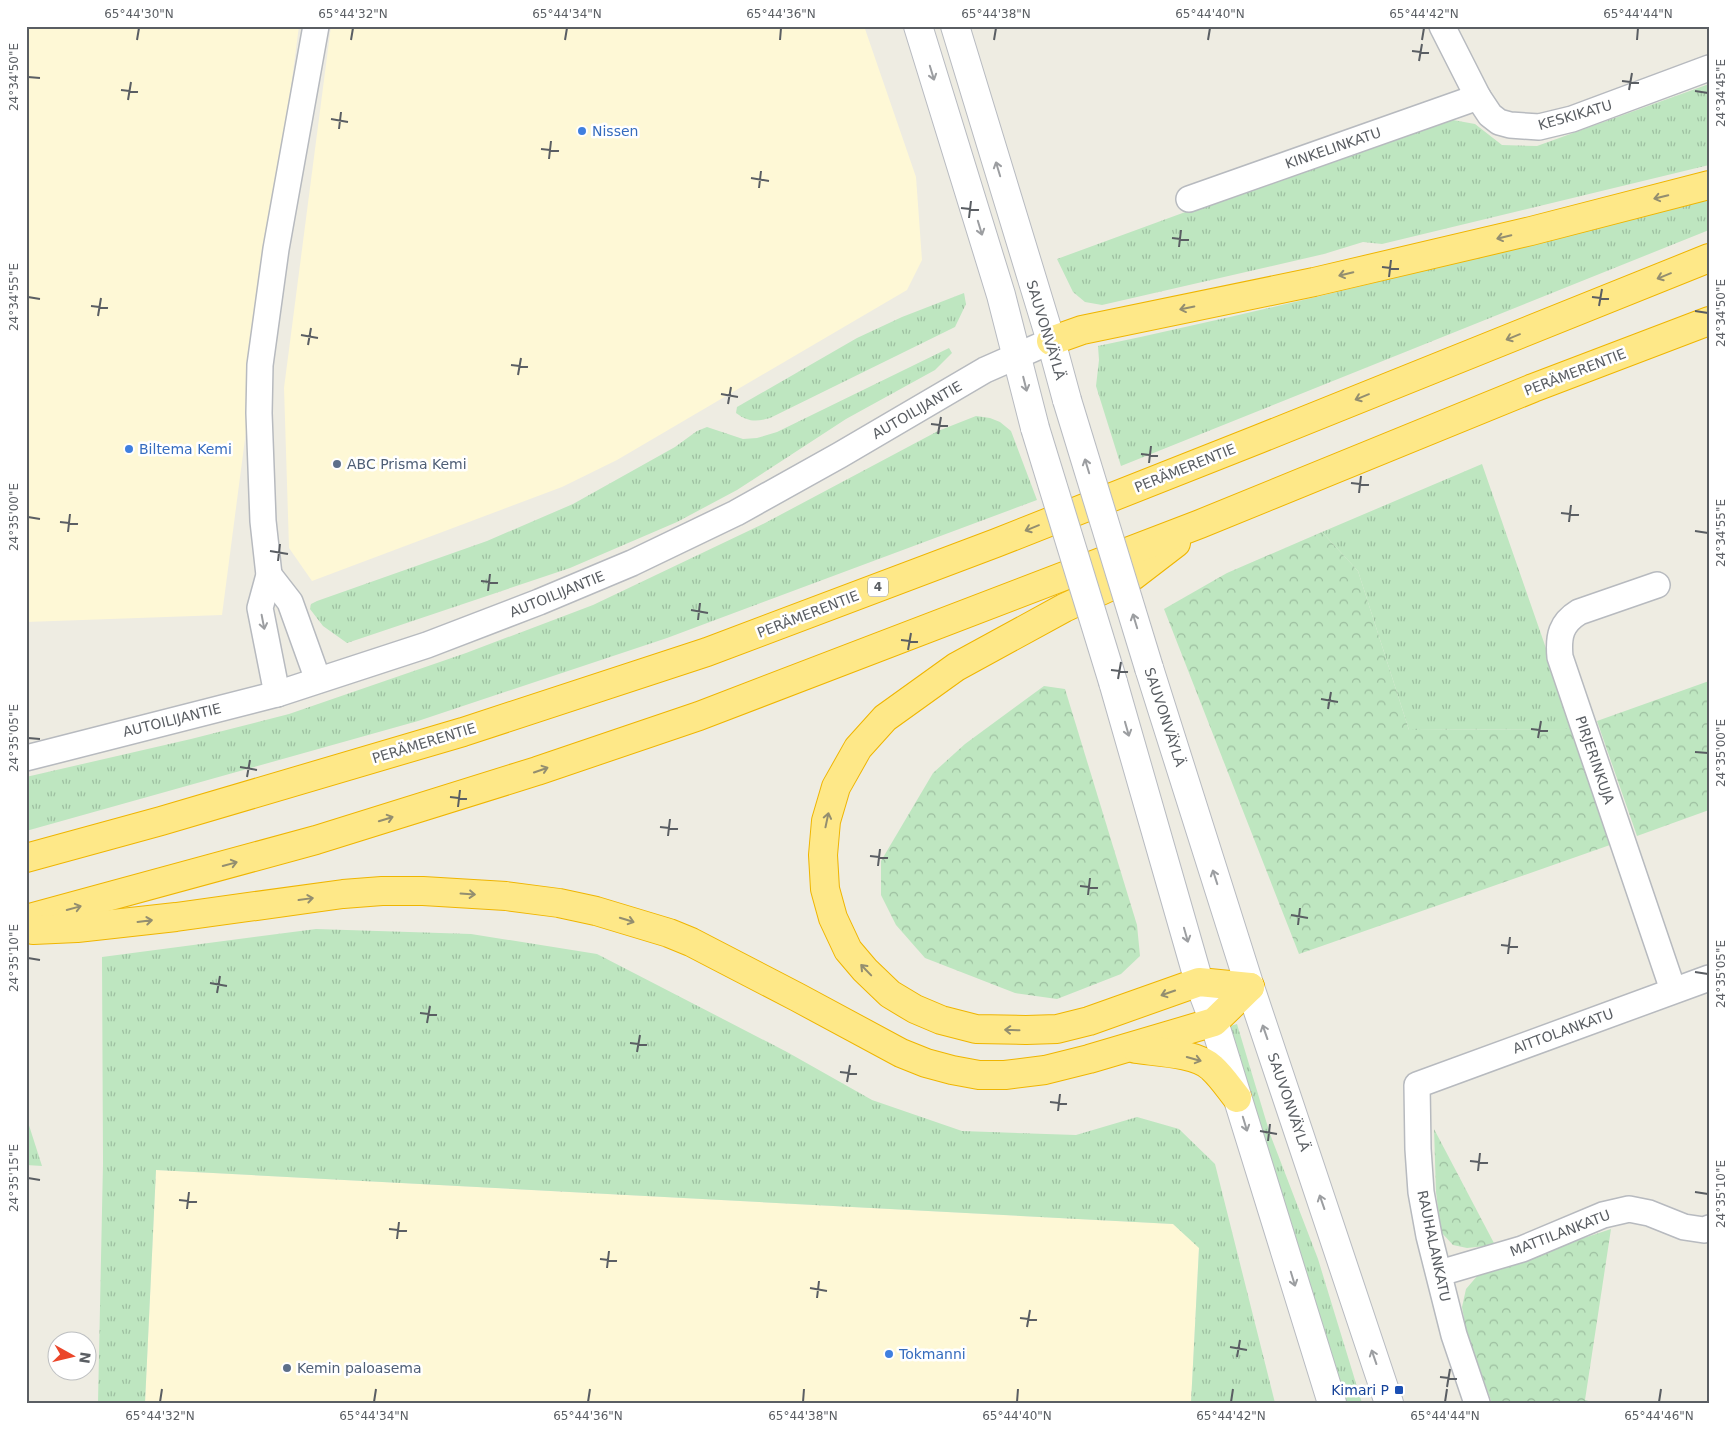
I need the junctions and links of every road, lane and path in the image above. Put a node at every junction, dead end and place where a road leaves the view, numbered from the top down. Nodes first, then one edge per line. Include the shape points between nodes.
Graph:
1 (316, 26) edge
2 (918, 26) edge
3 (955, 26) edge
4 (1442, 26) edge
5 (1709, 68) edge
6 (1478, 97) junction
7 (1709, 185) edge
8 (1189, 199) dead end
9 (1709, 258) edge
10 (1709, 321) edge
11 (1051, 341) junction
12 (1017, 354) junction
13 (1200, 524) junction
14 (269, 575) junction
15 (1657, 585) dead end
16 (318, 680) junction
17 (276, 694) junction
18 (26, 758) edge
19 (26, 858) edge
20 (26, 920) edge
21 (26, 930) edge
22 (1709, 978) edge
23 (1199, 982) junction
24 (1250, 987) junction
25 (1673, 990) junction
26 (1214, 1022) junction
27 (1129, 1048) junction
28 (1417, 1085) joint
29 (1237, 1098) junction
30 (1709, 1228) edge
31 (1440, 1273) junction
32 (1332, 1403) edge
33 (1389, 1403) edge
34 (1477, 1403) edge

1 - 14 street via 279,230 260,365 263,521
2 -> 12 main road
11 -> 3 main road, SAUVONVÄYLÄ
4 - 6 street, KESKIKATU
5 - 6 street, KESKIKATU via 1572,119 1539,127 1499,122
6 - 8 street, KINKELINKATU
7 -> 11 highway via 1314,282 1082,330
9 -> 19 highway, PERÄMERENTIE / 4 via 1005,539 707,652 453,735
10 - 13 highway, PERÄMERENTIE via 1533,388
11 - 12 street, AUTOILIJANTIE
24 -> 11 main road, SAUVONVÄYLÄ, bridge via 1149,668
12 - 16 street, AUTOILIJANTIE via 736,513 632,563 427,645
12 -> 23 main road, bridge via 1035,428 1113,682
20 -> 13 highway, PERÄMERENTIE via 316,840 538,772 699,716
23 -> 13 highway via 1057,1029 976,1029 941,1020 890,994 848,950 833,918 825,889 823,855 826,821 836,787 858,748 885,718 956,667 1064,608 1133,576
14 - 16 street via 290,602
14 -> 17 street via 260,608
15 - 25 street, PIRJERINKUJA via 1580,612 1562,631 1559,648
16 - 17 street, AUTOILIJANTIE
17 - 18 street, AUTOILIJANTIE
21 -> 27 highway via 76,928 382,891 534,899 596,911 669,933 901,1053 952,1070 979,1075 1026,1074
22 - 25 street, AITTOLANKATU
23 - 24 highway
23 - 26 main road
24 - 26 highway
33 -> 24 main road, SAUVONVÄYLÄ
25 - 28 street, AITTOLANKATU
26 - 27 highway
26 - 29 main road
27 -> 29 highway via 1205,1062
28 - 31 street, RAUHALANKATU via 1421,1192
29 -> 32 main road
30 - 31 street, MATTILANKATU via 1684,1227 1629,1209 1603,1215 1522,1249
31 - 34 street, RAUHALANKATU via 1454,1335

